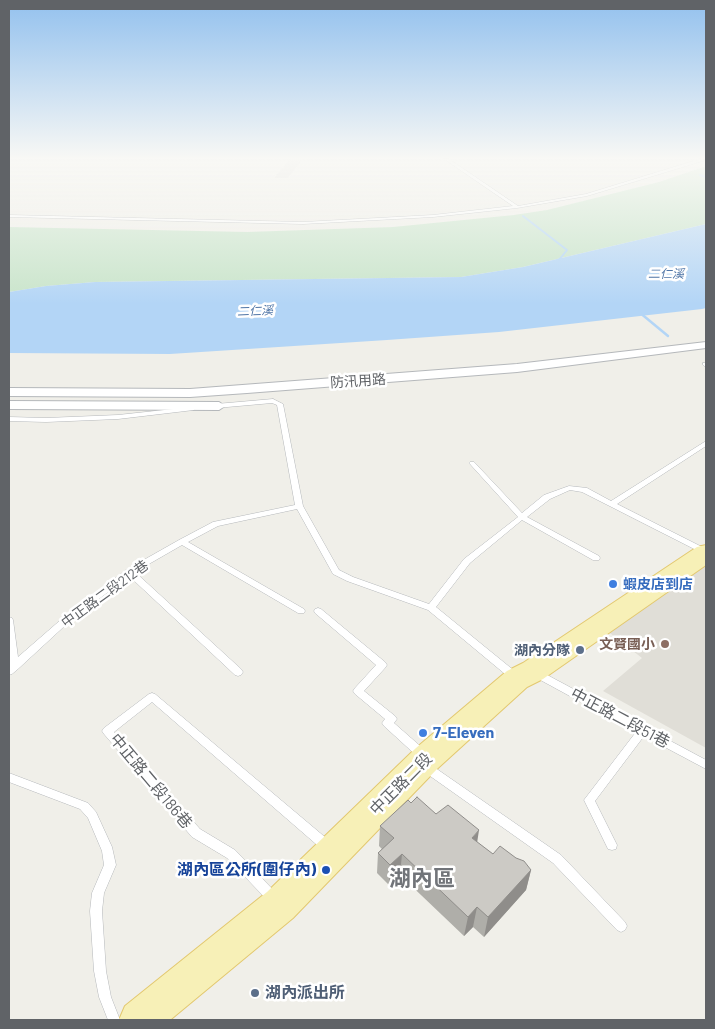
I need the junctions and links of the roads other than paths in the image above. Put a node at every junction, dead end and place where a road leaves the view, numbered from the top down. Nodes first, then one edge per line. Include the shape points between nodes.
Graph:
1 (517, 207) edge
2 (9, 216) edge
3 (706, 345) edge
4 (9, 392) edge
5 (9, 405) edge
6 (219, 406) junction
7 (9, 419) edge
8 (706, 443) edge
9 (472, 463) dead end
10 (611, 504) junction
11 (299, 506) junction
12 (522, 517) junction
13 (182, 542) junction
14 (706, 552) edge
15 (596, 558) dead end
16 (129, 572) junction
17 (431, 608) junction
18 (301, 611) dead end
19 (318, 611) dead end
20 (9, 620) edge
21 (12, 669) edge
22 (238, 672) dead end
23 (525, 675) junction
24 (644, 731) junction
25 (424, 760) junction
26 (706, 765) edge
27 (9, 777) edge
28 (612, 845) dead end
29 (333, 851) junction
30 (280, 905) junction
31 (621, 926) dead end
32 (114, 1020) edge
33 (139, 1020) edge

1 - 2 lane via 423,217 303,223
3 - 4 street, 防汛用路 via 517,368 246,389 180,393
5 - 6 street
6 - 7 lane via 118,417
6 - 11 lane, 中正路二段51巷 via 273,401 280,404
8 - 10 lane
9 - 12 lane
10 - 12 lane via 584,490 569,488 547,497
10 - 14 lane
11 - 13 lane, 中正路二段212巷 via 216,524
11 - 17 lane, 中正路二段51巷 via 336,572
12 - 15 lane
12 - 17 lane via 467,561
13 - 16 lane, 中正路二段212巷
13 - 18 lane
14 - 23 main road, 中正路二段
16 - 21 lane, 中正路二段212巷 via 67,619
16 - 22 lane
17 - 23 lane, 中正路二段51巷
19 - 25 lane via 382,664 358,691 392,719 387,723
20 - 21 lane
23 - 24 lane, 中正路二段51巷
23 - 25 main road, 中正路二段
24 - 26 lane, 中正路二段51巷
24 - 28 lane via 589,800
25 - 29 main road, 中正路二段
25 - 31 lane via 557,860
27 - 32 lane via 84,806 92,815 108,851 110,865 98,893 96,911 100,971
29 - 30 main road, 中正路二段
29 - 30 lane, 中正路二段186巷 via 152,697 107,731 196,833 231,854
30 - 33 main road, 中正路二段

